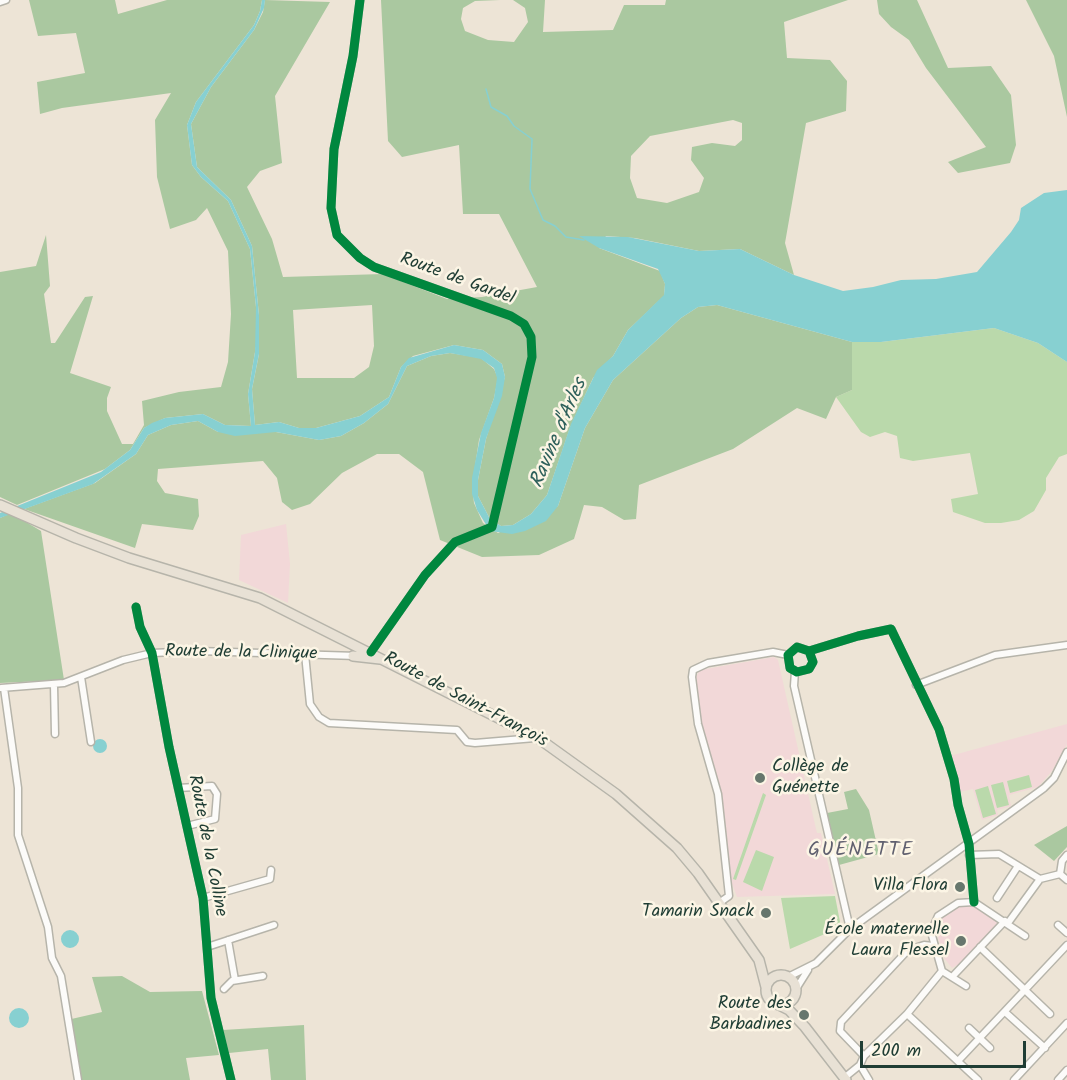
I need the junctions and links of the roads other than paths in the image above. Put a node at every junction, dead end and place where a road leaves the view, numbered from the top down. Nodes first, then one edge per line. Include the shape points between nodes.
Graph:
1 (6, 0) edge
2 (360, 0) edge
3 (0, 2) edge
4 (0, 505) edge
5 (136, 607) dead end
6 (347, 640) junction
7 (1067, 645) edge
8 (366, 650) junction
9 (809, 651) junction
10 (152, 653) junction
11 (305, 654) junction
12 (348, 655) junction
13 (788, 655) junction
14 (384, 659) junction
15 (795, 671) junction
16 (81, 677) junction
17 (54, 685) junction
18 (916, 685) junction
19 (2, 688) edge
20 (55, 734) dead end
21 (538, 738) junction
22 (91, 742) dead end
23 (1067, 752) edge
24 (178, 788) junction
25 (187, 826) junction
26 (969, 844) junction
27 (969, 855) junction
28 (1067, 855) edge
29 (1018, 866) junction
30 (271, 870) dead end
31 (1060, 874) junction
32 (1040, 879) junction
33 (1067, 880) edge
34 (203, 898) junction
35 (997, 898) dead end
36 (974, 902) junction
37 (719, 903) junction
38 (1007, 922) junction
39 (274, 925) dead end
40 (1058, 925) dead end
41 (850, 929) junction
42 (1067, 933) edge
43 (1025, 936) dead end
44 (228, 940) junction
45 (933, 945) junction
46 (1067, 945) edge
47 (207, 947) junction
48 (980, 947) junction
49 (759, 960) junction
50 (810, 967) junction
51 (942, 971) junction
52 (263, 976) dead end
53 (784, 976) junction
54 (953, 976) junction
55 (235, 980) junction
56 (966, 986) dead end
57 (766, 987) junction
58 (224, 989) dead end
59 (1025, 990) junction
60 (794, 994) junction
61 (779, 1005) junction
62 (1005, 1012) junction
63 (907, 1014) junction
64 (1050, 1014) dead end
65 (1067, 1023) edge
66 (805, 1027) junction
67 (969, 1028) dead end
68 (980, 1039) junction
69 (990, 1048) dead end
70 (1045, 1048) junction
71 (864, 1056) junction
72 (958, 1062) junction
73 (860, 1065) junction
74 (1067, 1070) edge
75 (865, 1078) edge
76 (845, 1079) edge
77 (78, 1080) edge
78 (231, 1080) edge
79 (978, 1080) edge
80 (1014, 1080) edge
81 (1058, 1080) edge

1 - 3 street
2 - 8 street, Route de Gardel via 334,159 331,208 337,235 374,267 524,324 531,337 532,357 495,522 489,530 454,542
4 - 6 main road, Route de Saint-François via 129,558 260,598
5 - 10 street, Route de la Colline
6 - 8 main road, Route de Saint-François
6 - 12 main road
7 - 18 street via 995,655
8 - 12 street, Route de la Clinique
8 - 14 main road, Route de Saint-François
9 - 13 street via 797,647
9 - 15 street via 812,666 806,672
9 - 18 street via 891,629
10 - 11 street, Route de la Clinique
10 - 16 street, Route de la Clinique
10 - 24 street, Route de la Colline
11 - 12 street, Route de la Clinique
11 - 21 street via 310,704 329,723 457,730 467,742 476,743
12 - 14 main road
13 - 15 street via 788,664
13 - 37 street via 772,652 708,663 693,670 698,724 718,794 729,896
14 - 21 main road, Route de Saint-François
15 - 41 street via 794,686
16 - 17 street, Route de la Clinique
16 - 22 street
17 - 19 street, Route de la Clinique
17 - 20 street
18 - 26 street via 939,729
19 - 77 street via 19,798 19,842 46,921 52,958 61,976
21 - 37 main road, Route de Saint-François via 653,825 684,856
23 - 26 street via 1054,778 1044,788
24 - 25 street, Route de la Colline
24 - 25 street via 212,786 217,794 215,819
25 - 34 street, Route de la Colline
26 - 27 street
26 - 41 street
27 - 29 street via 995,853
27 - 36 street
28 - 31 street
29 - 32 street
29 - 35 street
30 - 34 street via 270,879
31 - 32 street
31 - 33 street
32 - 38 street
34 - 47 street, Route de la Colline
36 - 38 street
36 - 45 street via 958,903 938,916 931,932
37 - 49 main road, Route de Saint-François
38 - 43 street
38 - 48 street
39 - 44 street
40 - 42 street
41 - 50 street
44 - 47 street
44 - 55 street
45 - 51 street
45 - 71 street via 916,946 902,956 841,1022 840,1031
46 - 59 street
47 - 78 street, Route de la Colline via 211,998
48 - 54 street
48 - 59 street
49 - 53 main road, Route de Saint-François
49 - 57 main road, Route de Saint-François
50 - 53 street
50 - 60 street
51 - 54 street
51 - 63 street
52 - 55 street
53 - 57 main road via 771,979
53 - 60 main road
54 - 56 street
55 - 58 street
57 - 61 main road via 770,1000
59 - 62 street
59 - 64 street
60 - 61 main road via 788,1003
60 - 66 main road
61 - 66 main road
62 - 68 street
62 - 70 street
63 - 71 street
63 - 72 street
65 - 70 street
66 - 76 main road
67 - 68 street
68 - 69 street
68 - 72 street
70 - 80 street
71 - 73 street
72 - 79 street
73 - 75 street
73 - 76 street
74 - 81 street

